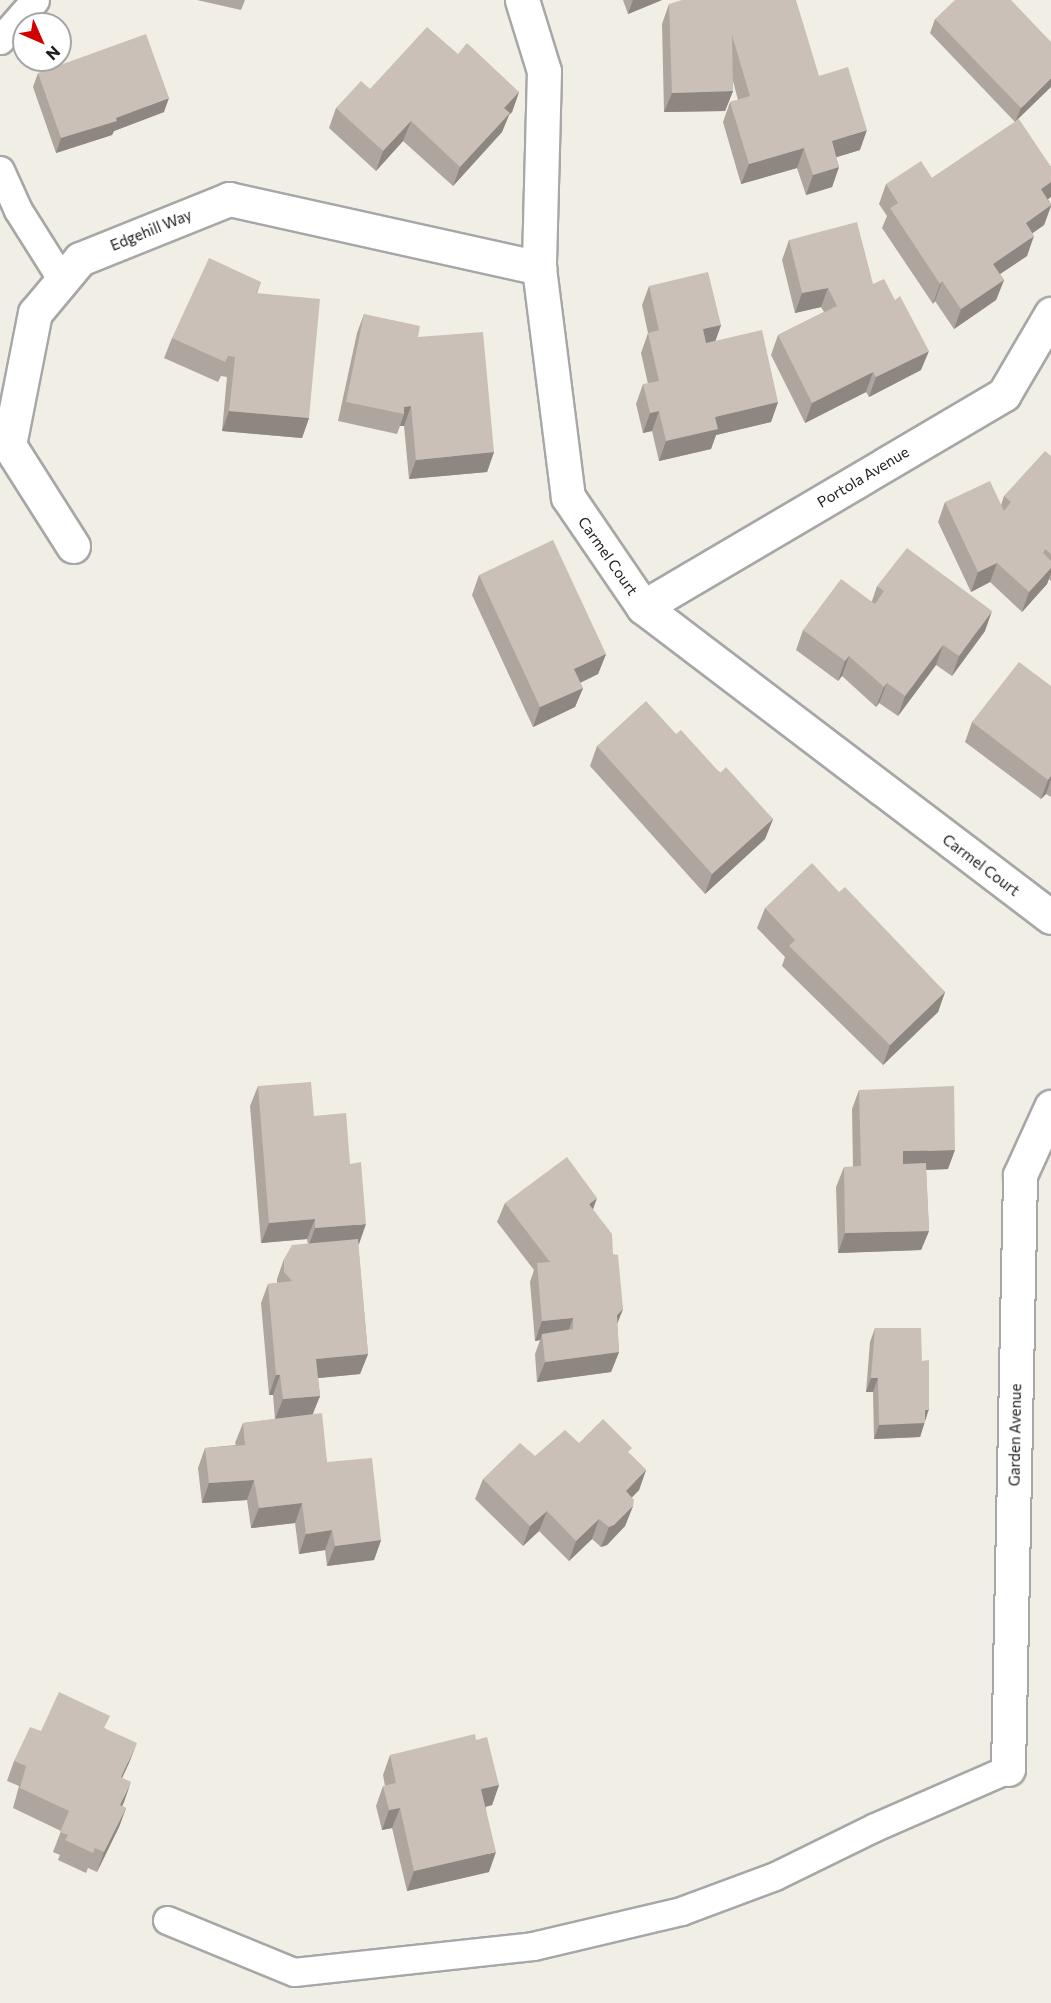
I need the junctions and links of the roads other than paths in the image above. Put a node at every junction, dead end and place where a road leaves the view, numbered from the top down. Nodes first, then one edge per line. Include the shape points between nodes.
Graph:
1 (35, 0) edge
2 (522, 0) edge
3 (0, 40) edge
4 (0, 170) edge
5 (539, 268) junction
6 (62, 280) junction
7 (1051, 315) edge
8 (73, 546) dead end
9 (643, 607) junction
10 (1051, 917) edge
11 (1051, 1107) edge
12 (1008, 1769) joint
13 (166, 1920) dead end

1 - 3 lane
2 - 5 street, Carmel Court via 544,71
4 - 6 lane via 18,210
5 - 6 street, Edgehill Way via 230,199 80,259
5 - 9 street, Carmel Court via 568,497
6 - 8 street, Edgehill Way via 35,313 9,445
7 - 9 street, Portola Avenue via 1004,394
9 - 10 street, Carmel Court
11 - 12 street, Garden Avenue via 1020,1175
12 - 13 lane via 765,1880 681,1911 533,1946 294,1972

